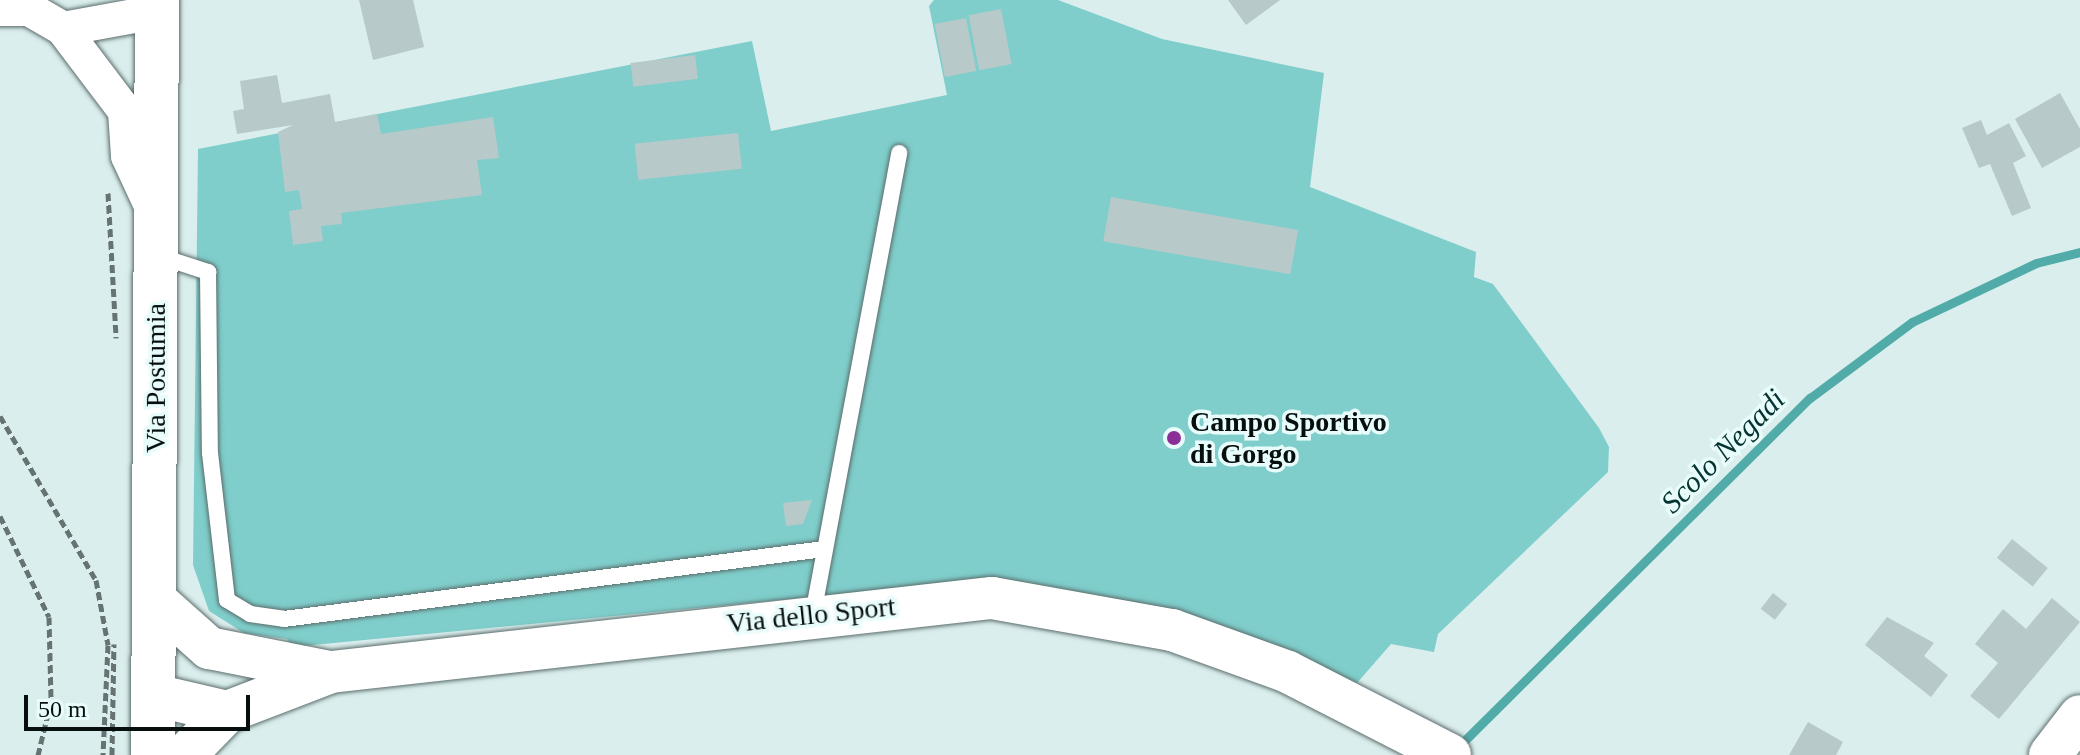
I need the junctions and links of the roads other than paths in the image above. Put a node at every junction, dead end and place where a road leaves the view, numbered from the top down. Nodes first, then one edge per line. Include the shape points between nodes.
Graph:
1 (145, 4) edge
2 (35, 12) edge
3 (899, 153) dead end
4 (157, 236) junction
5 (824, 549) junction
6 (154, 599) junction
7 (813, 614) junction
8 (257, 661) junction
9 (331, 672) junction
10 (154, 691) junction
11 (227, 712) junction
12 (2080, 716) edge
13 (153, 755) edge
14 (185, 755) edge
15 (1450, 755) edge
16 (2050, 755) edge

1 - 2 street
1 - 4 main road, Via Postumia
2 - 4 street via 125,111 128,156
3 - 5 lane
4 - 5 lane via 208,272 210,453 227,600 250,614 284,619
4 - 6 main road, Via Postumia
5 - 7 lane
6 - 8 street via 209,648
6 - 10 main road, Via Postumia
7 - 9 street, Via dello Sport
7 - 15 street, Via dello Sport via 992,598 1085,610 1172,630 1288,672
8 - 9 street
8 - 10 street
9 - 11 street, Via dello Sport
10 - 11 street
10 - 13 main road, Via Postumia
11 - 14 street
12 - 16 street

